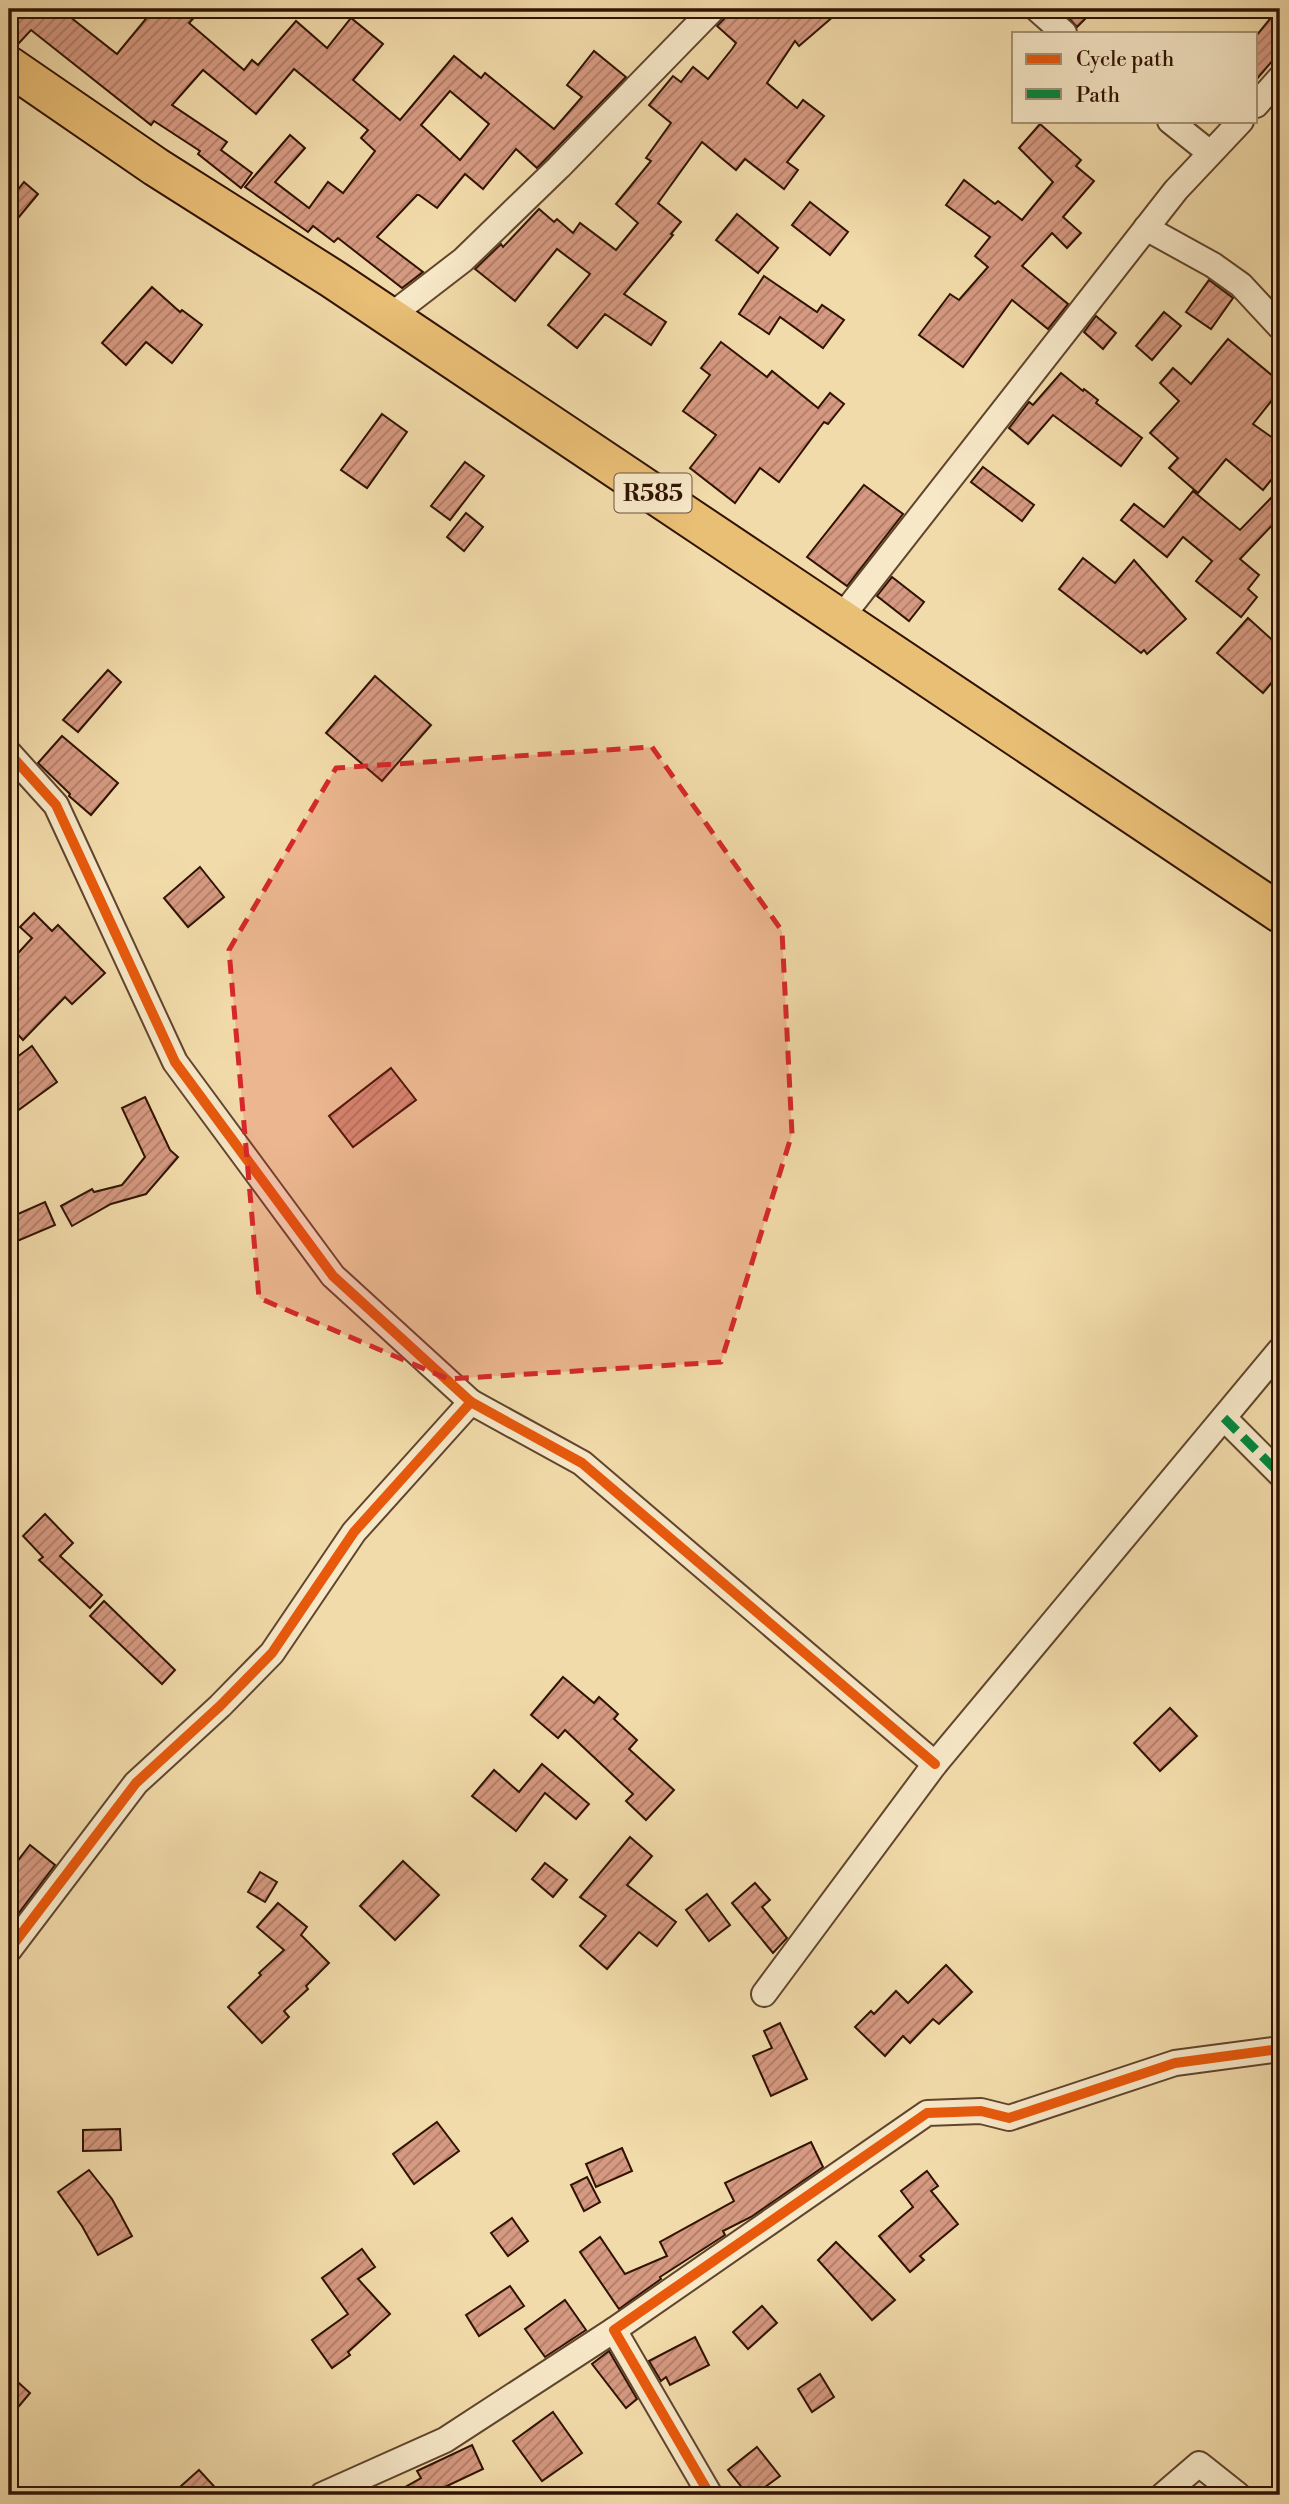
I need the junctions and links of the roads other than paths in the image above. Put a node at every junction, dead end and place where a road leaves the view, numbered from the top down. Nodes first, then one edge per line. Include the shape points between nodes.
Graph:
1 (713, 9) edge
2 (1037, 9) edge
3 (1063, 32) edge
4 (9, 66) edge
5 (1280, 78) edge
6 (1258, 102) edge
7 (1171, 122) edge
8 (1240, 122) edge
9 (1210, 153) junction
10 (1146, 228) junction
11 (389, 317) junction
12 (1280, 327) edge
13 (841, 619) junction
14 (9, 754) edge
15 (1276, 900) edge
16 (1280, 1350) edge
17 (471, 1402) junction
18 (1224, 1418) junction
19 (1280, 1474) edge
20 (935, 1764) junction
21 (9, 1950) edge
22 (764, 1994) dead end
23 (1280, 2049) edge
24 (614, 2330) junction
25 (322, 2495) edge
26 (710, 2495) edge
27 (1163, 2495) edge
28 (1238, 2495) edge

1 - 11 street via 463,260
2 - 3 street
4 - 11 main road, R585
5 - 6 street
7 - 9 street
8 - 9 street
9 - 10 street
10 - 12 street via 1241,285
10 - 13 street
11 - 13 main road, R585
13 - 15 main road, R585
14 - 17 street via 56,804 175,1062 333,1276
16 - 18 street
17 - 20 street via 582,1463
17 - 21 street via 354,1532 272,1653 136,1783
18 - 19 street
18 - 20 street
20 - 22 street
23 - 24 street via 1175,2063 1009,2119 981,2111 927,2113
24 - 25 street via 445,2440
24 - 26 street
27 - 28 street via 1199,2464

